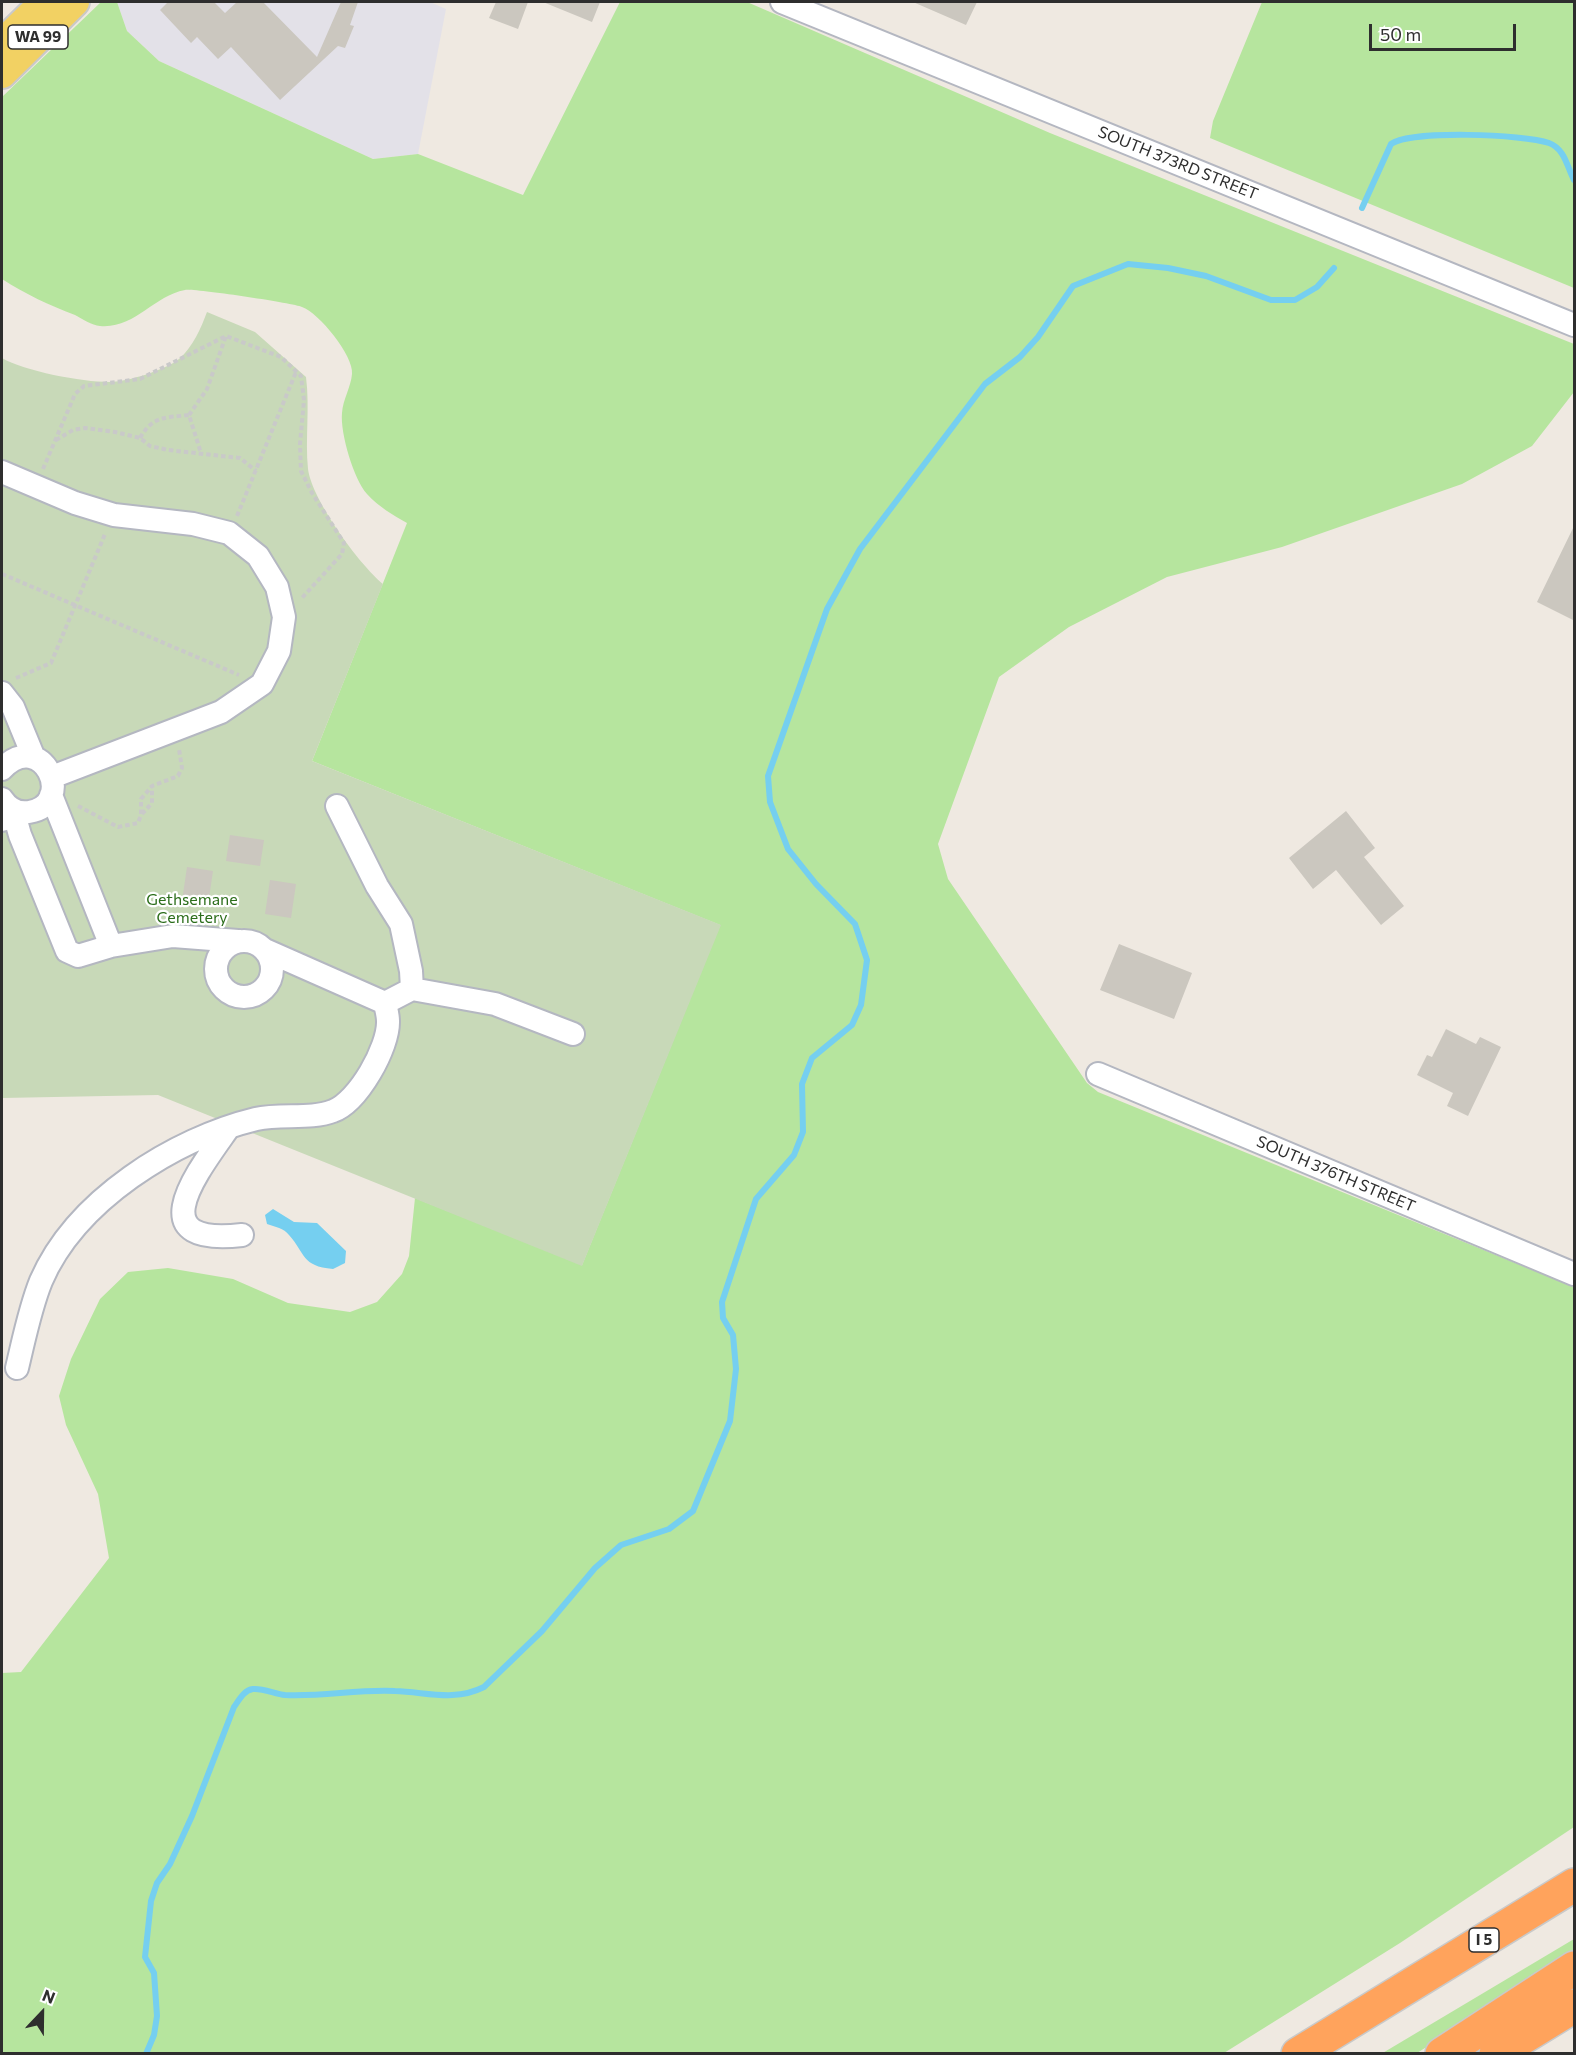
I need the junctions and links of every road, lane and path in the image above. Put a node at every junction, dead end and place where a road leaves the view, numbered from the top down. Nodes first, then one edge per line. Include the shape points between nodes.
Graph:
1 (44, 2) edge
2 (75, 2) edge
3 (782, 2) edge
4 (2, 43) edge
5 (2, 74) edge
6 (1575, 325) edge
7 (226, 336) junction
8 (296, 372) junction
9 (189, 415) junction
10 (140, 438) junction
11 (55, 441) junction
12 (201, 454) junction
13 (255, 471) junction
14 (2, 472) edge
15 (36, 486) junction
16 (114, 515) junction
17 (230, 533) junction
18 (2, 574) edge
19 (75, 606) junction
20 (284, 617) junction
21 (262, 684) junction
22 (6, 687) edge
23 (174, 728) junction
24 (34, 758) junction
25 (2, 769) edge
26 (52, 786) junction
27 (152, 786) junction
28 (337, 806) dead end
29 (5, 810) edge
30 (141, 815) junction
31 (60, 818) junction
32 (238, 941) junction
33 (111, 946) junction
34 (265, 950) junction
35 (412, 988) junction
36 (384, 1003) junction
37 (573, 1034) dead end
38 (1098, 1074) dead end
39 (229, 1127) junction
40 (242, 1235) dead end
41 (1575, 1274) edge
42 (17, 1368) dead end
43 (1575, 1885) edge
44 (1575, 1907) edge
45 (1575, 1968) edge
46 (1393, 1995) junction
47 (1575, 2006) edge
48 (1298, 2054) edge
49 (1442, 2054) edge
50 (1496, 2054) edge

1 - 4 main road, WA 99
2 - 5 main road, WA 99
3 - 6 street, SOUTH 373RD STREET
7 - 8 path via 281,357
7 - 9 path via 207,389
7 - 11 path via 140,379 84,386 75,394
8 - 13 path
8 - 20 path via 301,376 304,400 301,471 344,543 342,554
9 - 10 path via 159,418 147,425
9 - 12 path
10 - 11 path via 85,428
10 - 12 path via 150,446
11 - 15 path
12 - 13 path via 240,458
13 - 17 path
14 - 15 street
15 - 16 street
16 - 17 street via 193,524
16 - 19 path
17 - 20 street via 258,556 277,587
18 - 19 path
19 - 21 path
19 - 22 path via 51,663
20 - 21 street via 279,651
21 - 23 street via 221,712
22 - 24 street
23 - 26 street
23 - 27 path via 182,768 178,777
24 - 25 street via 17,758
24 - 26 street via 42,762
26 - 29 street via 40,808 32,812
26 - 31 street
27 - 30 path via 141,799
27 - 30 path via 152,803
28 - 35 street via 377,886 396,914 404,934
29 - 33 street via 20,835 67,951 78,956
30 - 31 path via 138,823 118,827 71,803
31 - 33 street
32 - 33 street via 173,936
32 - 34 street via 252,942
32 - 34 street via 225,948 216,967 219,982 235,995 257,994 267,984 271,963
34 - 36 street
35 - 36 street
35 - 37 street via 495,1004
36 - 39 street via 388,1021 383,1043 361,1088 343,1105 326,1113 272,1116
38 - 41 street, SOUTH 376TH STREET
39 - 40 street via 187,1191 183,1211 186,1223 195,1232 206,1236
39 - 42 street via 159,1157 89,1214 41,1281
43 - 46 highway, I 5
44 - 46 highway, I 5 via 1443,1982
45 - 49 highway
46 - 48 highway, I 5
47 - 50 highway

